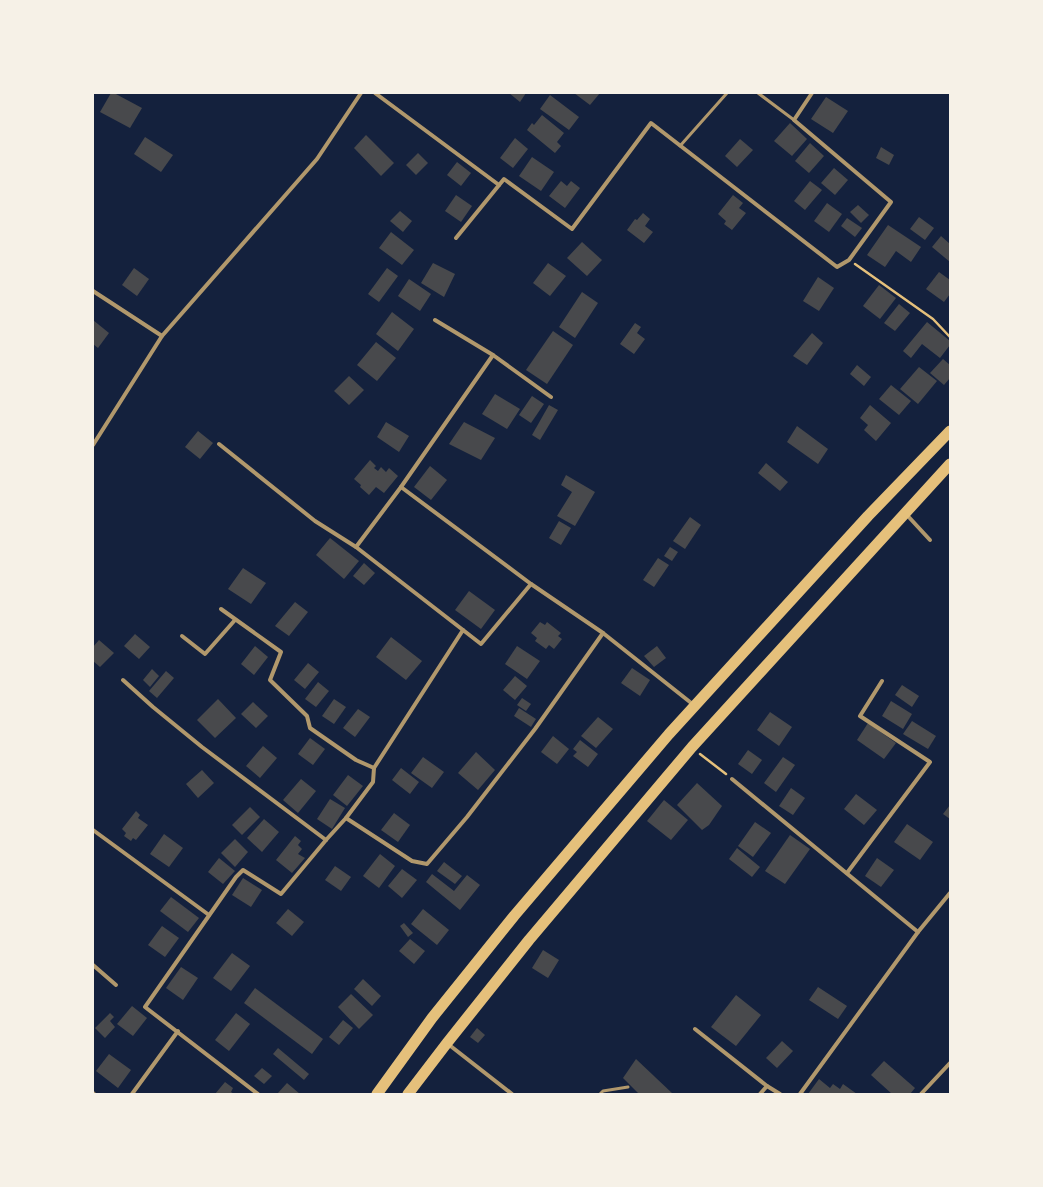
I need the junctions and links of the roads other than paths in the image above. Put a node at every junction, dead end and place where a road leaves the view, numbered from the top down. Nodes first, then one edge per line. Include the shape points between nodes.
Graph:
1 (361, 93) edge
2 (375, 93) edge
3 (727, 93) edge
4 (758, 93) edge
5 (812, 93) edge
6 (794, 120) junction
7 (680, 146) junction
8 (499, 185) junction
9 (456, 238) dead end
10 (93, 291) edge
11 (435, 320) dead end
12 (162, 336) junction
13 (493, 355) junction
14 (551, 397) dead end
15 (950, 430) edge
16 (219, 444) dead end
17 (93, 445) edge
18 (950, 464) edge
19 (401, 487) junction
20 (906, 513) junction
21 (930, 540) dead end
22 (356, 547) junction
23 (532, 584) junction
24 (222, 609) dead end
25 (235, 620) junction
26 (463, 630) junction
27 (603, 633) junction
28 (182, 636) dead end
29 (122, 680) dead end
30 (882, 681) dead end
31 (695, 706) junction
32 (374, 768) junction
33 (732, 779) road end
34 (346, 818) junction
35 (93, 830) edge
36 (326, 840) junction
37 (847, 873) junction
38 (950, 893) edge
39 (209, 915) junction
40 (918, 932) junction
41 (93, 965) edge
42 (116, 984) dead end
43 (695, 1029) dead end
44 (178, 1031) junction
45 (447, 1043) junction
46 (950, 1063) edge
47 (767, 1086) junction
48 (628, 1087) dead end
49 (132, 1094) edge
50 (258, 1094) edge
51 (377, 1094) edge
52 (408, 1094) edge
53 (512, 1094) edge
54 (600, 1094) edge
55 (760, 1094) edge
56 (780, 1094) edge
57 (800, 1094) edge
58 (921, 1094) edge

1 - 12 street via 317,159
2 - 8 street
3 - 7 lane
4 - 6 lane
5 - 6 street
6 - 7 street via 891,202 849,260 838,268
7 - 8 street via 651,123 572,229 504,179
8 - 9 street
10 - 12 street
11 - 13 street
12 - 17 street
13 - 14 street
13 - 19 street
15 - 31 highway
16 - 22 street via 315,521
18 - 20 highway
19 - 22 street
19 - 23 street
20 - 21 street
20 - 45 highway via 692,747 534,934
22 - 26 street
23 - 26 street via 481,644
23 - 27 street
24 - 25 street
25 - 28 street via 205,654
25 - 32 street via 281,652 270,680 307,716 310,728 356,760
26 - 32 street
27 - 31 street
27 - 34 street via 535,729 427,864 412,861
29 - 36 street via 202,747
30 - 37 street via 860,716 930,762
31 - 51 highway via 514,916 432,1018
32 - 34 street via 373,782
33 - 37 street
34 - 36 street
35 - 39 street
36 - 39 street via 281,894 243,870
37 - 40 street
38 - 40 street
39 - 44 street via 145,1007
40 - 57 street
41 - 42 street
43 - 47 street
44 - 49 street
44 - 50 street
45 - 52 highway
45 - 53 street
46 - 58 street
47 - 55 street
47 - 56 street
48 - 54 lane via 603,1091

